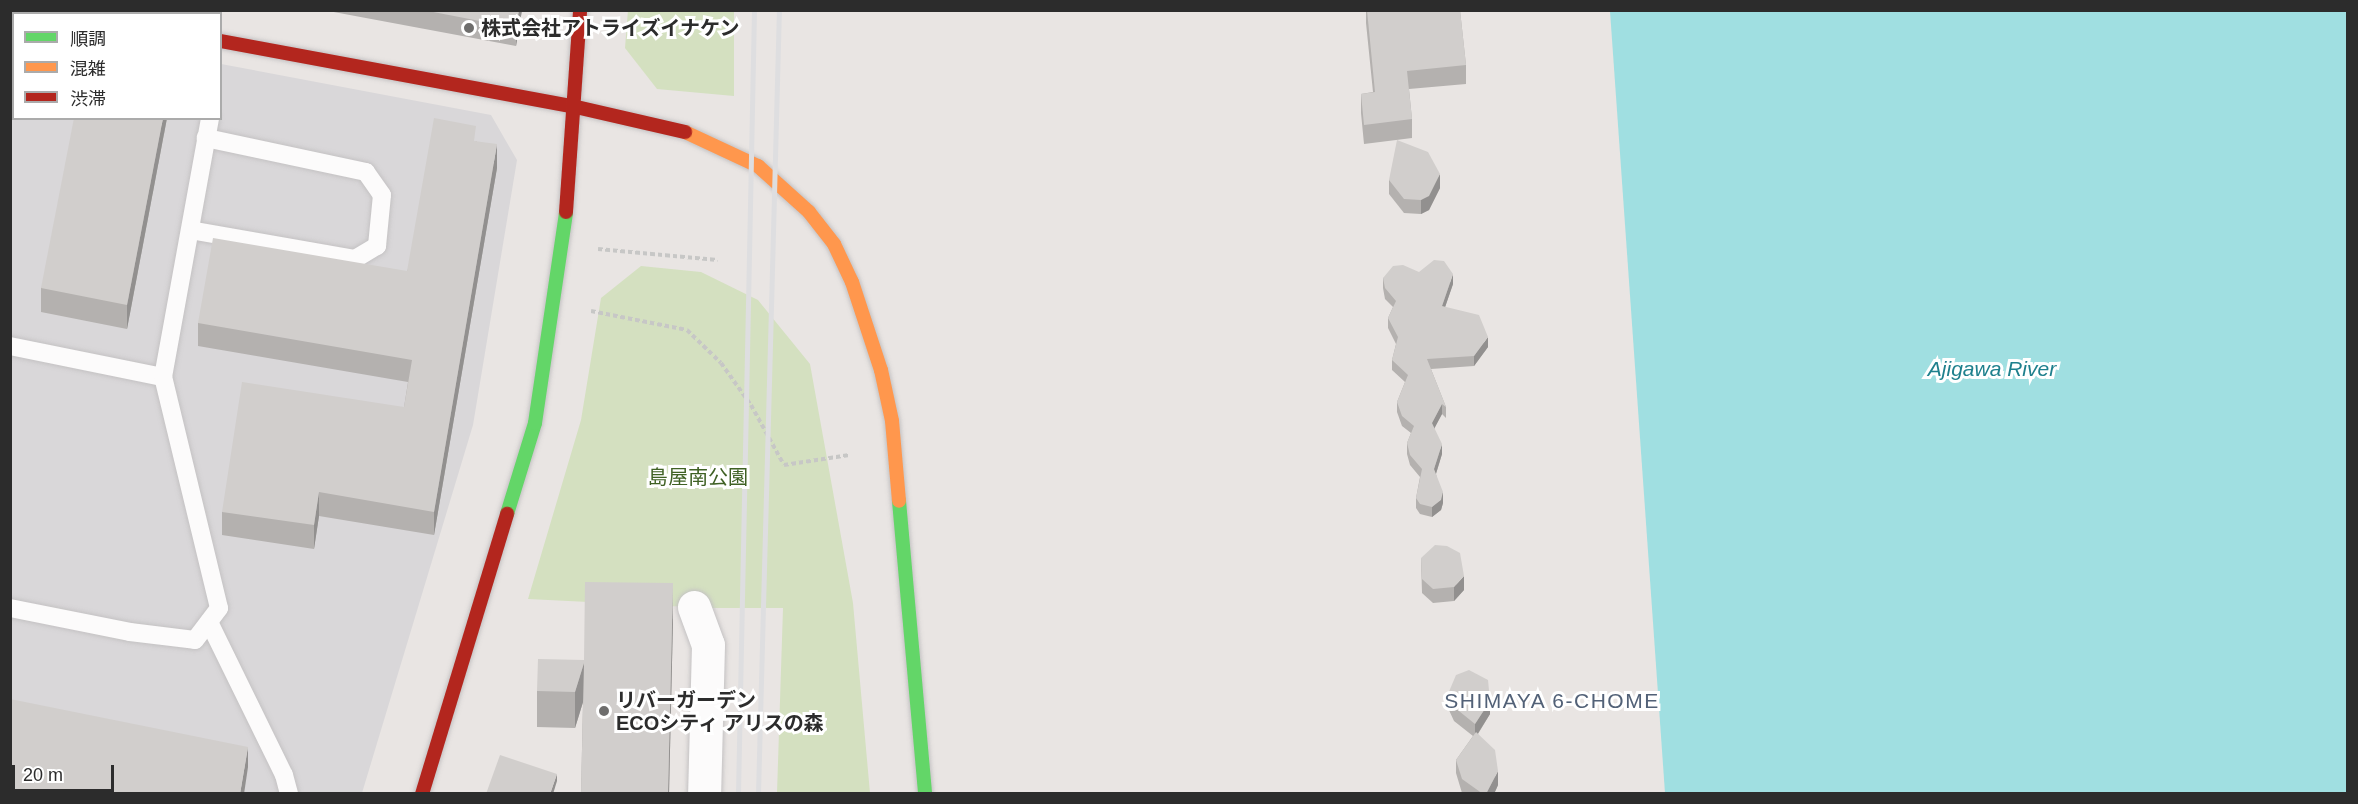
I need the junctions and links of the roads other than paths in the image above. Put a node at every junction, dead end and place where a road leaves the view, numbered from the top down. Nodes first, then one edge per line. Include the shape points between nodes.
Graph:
1 (580, 10) edge
2 (222, 46) edge
3 (576, 106) junction
4 (210, 120) edge
5 (206, 138) junction
6 (190, 230) junction
7 (10, 346) edge
8 (163, 377) junction
9 (10, 608) edge
10 (694, 608) dead end
11 (209, 622) junction
12 (289, 794) edge
13 (422, 794) edge
14 (704, 794) edge
15 (925, 794) edge

1 - 3 street
2 - 3 street
3 - 13 street via 569,190 535,423
3 - 15 street via 681,130 758,166 784,185 834,244 868,323 892,421
4 - 5 lane
5 - 6 lane
5 - 6 lane via 366,172 382,195 376,246 355,259
6 - 8 lane
7 - 8 lane
8 - 11 lane via 219,608
9 - 11 lane via 130,632 195,640
10 - 14 street via 708,645
11 - 12 lane via 284,775

